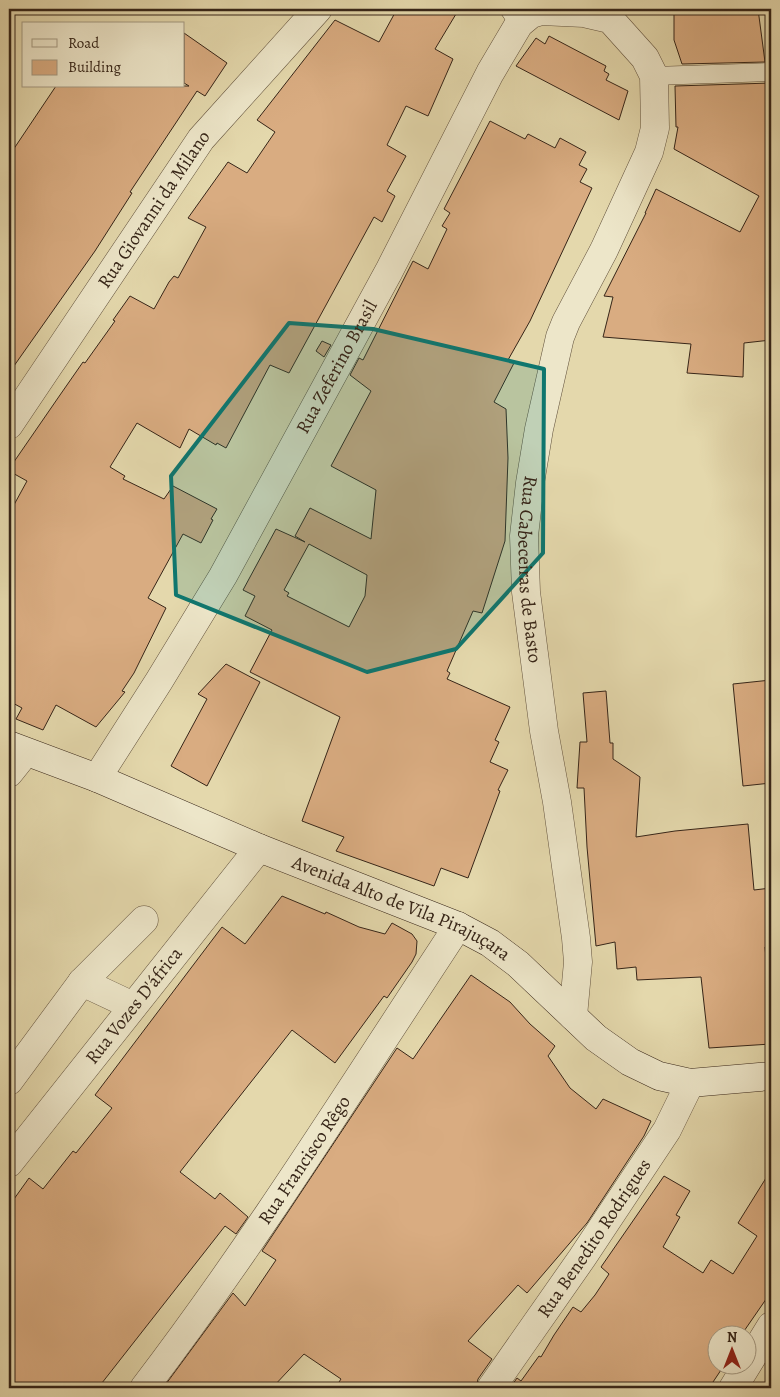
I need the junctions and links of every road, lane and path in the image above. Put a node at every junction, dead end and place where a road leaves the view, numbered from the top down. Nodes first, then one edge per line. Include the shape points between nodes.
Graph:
1 (318, 9) edge
2 (514, 16) edge
3 (602, 16) joint
4 (771, 72) edge
5 (654, 76) junction
6 (9, 425) edge
7 (17, 749) edge
8 (9, 774) edge
9 (97, 778) junction
10 (259, 848) junction
11 (144, 920) dead end
12 (458, 926) junction
13 (82, 982) junction
14 (133, 1006) junction
15 (573, 1016) junction
16 (771, 1076) edge
17 (9, 1081) edge
18 (690, 1083) junction
19 (9, 1162) edge
20 (771, 1326) edge
21 (144, 1388) edge
22 (491, 1388) edge
23 (733, 1388) edge

1 - 6 street, Rua Giovanni da Milano via 201,139
2 - 3 street, Rua Zeferino Brasil via 568,11
2 - 9 street, Rua Zeferino Brasil via 490,73 389,271 227,568
3 - 5 street, Rua Cabeceiras de Basto via 610,19 635,45
4 - 5 lane
5 - 15 street, Rua Cabeceiras de Basto via 654,128 649,152 560,338 531,474 524,536 526,592 576,938 578,962
7 - 8 street
7 - 9 street, Avenida Alto de Vila Pirajuçara
9 - 10 street, Avenida Alto de Vila Pirajuçara
10 - 12 street, Avenida Alto de Vila Pirajuçara
10 - 14 street, Rua Vozes D'áfrica
11 - 13 street
12 - 15 street, Avenida Alto de Vila Pirajuçara via 490,943 518,964
12 - 21 street, Rua Francisco Rêgo via 276,1206
13 - 14 street
13 - 17 street
14 - 19 street, Rua Vozes D'áfrica
15 - 18 street, Avenida Alto de Vila Pirajuçara via 596,1038 630,1062 658,1076
16 - 18 street, Avenida Alto de Vila Pirajuçara
18 - 22 street, Rua Benedito Rodrigues via 667,1130
20 - 23 street

